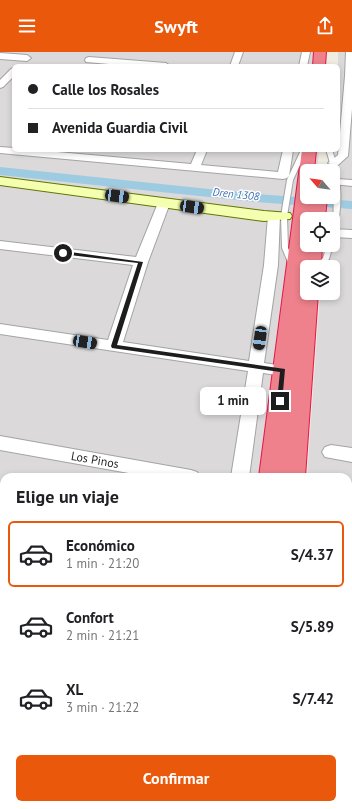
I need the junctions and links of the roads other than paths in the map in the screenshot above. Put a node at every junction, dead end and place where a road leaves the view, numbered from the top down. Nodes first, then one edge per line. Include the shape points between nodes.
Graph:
1 (94, 52) edge
2 (239, 52) edge
3 (306, 52) edge
4 (320, 52) edge
5 (350, 52) edge
6 (30, 55) edge
7 (0, 56) edge
8 (87, 63) edge
9 (21, 64) edge
10 (165, 64) edge
11 (235, 64) edge
12 (303, 64) edge
13 (319, 64) edge
14 (12, 73) edge
15 (351, 76) edge
16 (12, 82) edge
17 (2, 83) edge
18 (350, 113) edge
19 (0, 150) edge
20 (12, 150) edge
21 (36, 152) edge
22 (113, 152) edge
23 (201, 152) edge
24 (288, 152) edge
25 (303, 152) edge
26 (309, 152) edge
27 (324, 152) edge
28 (330, 152) edge
29 (109, 160) junction
30 (334, 163) joint
31 (323, 164) edge
32 (194, 169) junction
33 (0, 181) edge
34 (352, 183) edge
35 (340, 184) edge
36 (164, 203) junction
37 (311, 212) edge
38 (281, 215) junction
39 (340, 233) edge
40 (352, 234) edge
41 (0, 245) edge
42 (141, 262) junction
43 (300, 265) edge
44 (300, 283) edge
45 (308, 300) edge
46 (0, 329) edge
47 (114, 346) junction
48 (256, 367) junction
49 (283, 370) junction
50 (0, 443) edge
51 (331, 452) dead end
52 (352, 455) edge
53 (169, 473) edge
54 (241, 473) edge
55 (271, 473) edge
56 (293, 473) edge

1 - 8 street
2 - 11 street
3 - 12 street
4 - 13 highway
5 - 15 street
6 - 7 street
6 - 9 street
8 - 10 street
14 - 17 street
15 - 18 street
16 - 17 street
18 - 30 street via 344,156
19 - 20 street
21 - 29 street
22 - 29 street
23 - 32 street
24 - 32 street via 283,176
25 - 38 lane via 293,171
26 - 37 highway via 305,184
27 - 31 highway
28 - 30 lane
29 - 32 street
33 - 36 street
34 - 35 street
36 - 38 street
36 - 42 street
38 - 43 lane via 284,248
38 - 48 street
39 - 40 street
41 - 42 street
42 - 47 street
44 - 49 highway
45 - 56 highway
46 - 47 street
47 - 48 street
48 - 49 street
48 - 54 street
49 - 55 highway
50 - 53 street, Los Pinos
51 - 52 street

